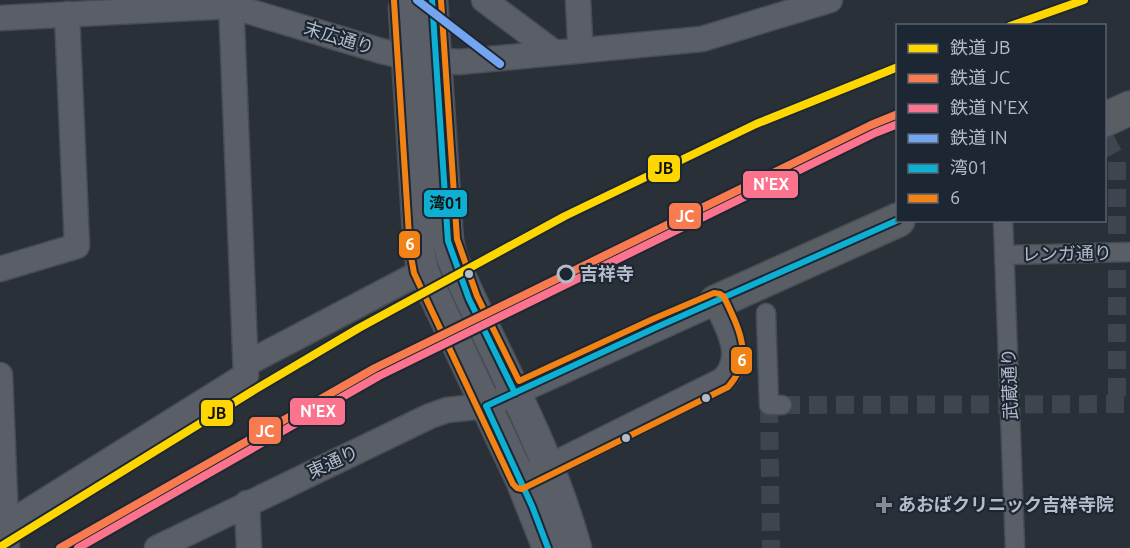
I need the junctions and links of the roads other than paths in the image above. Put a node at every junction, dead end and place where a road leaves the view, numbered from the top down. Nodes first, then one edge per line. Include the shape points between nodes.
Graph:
1 (484, 0) edge
2 (578, 0) edge
3 (830, 0) edge
4 (231, 3) edge
5 (418, 4) edge
6 (757, 11) edge
7 (67, 14) junction
8 (0, 18) edge
9 (580, 39) dead end
10 (555, 53) junction
11 (408, 57) junction
12 (437, 61) junction
13 (1130, 108) edge
14 (1106, 119) edge
15 (896, 221) edge
16 (1003, 222) edge
17 (1130, 252) edge
18 (1005, 255) junction
19 (0, 269) edge
20 (423, 271) junction
21 (716, 302) junction
22 (766, 313) dead end
23 (246, 364) junction
24 (0, 375) edge
25 (515, 393) junction
26 (776, 405) tunnel mouth
27 (486, 406) junction
28 (549, 467) junction
29 (521, 480) junction
30 (247, 503) junction
31 (6, 536) edge
32 (169, 545) edge
33 (249, 548) edge
34 (548, 548) edge
35 (576, 548) edge
36 (1015, 548) edge

1 - 10 street
2 - 9 street
3 - 6 street, 末広通り
4 - 7 street, 末広通り
4 - 11 street, 末広通り
4 - 23 street
5 - 11 street
5 - 12 street
6 - 10 street, 末広通り via 702,39
7 - 8 street, 末広通り
7 - 19 street via 77,246
10 - 12 street, 末広通り
11 - 12 street, 末広通り
11 - 20 street via 418,250
12 - 25 street via 448,241 470,300
13 - 14 main road
15 - 21 main road
16 - 18 street, 武蔵通り
17 - 18 street, レンガ通り
18 - 36 street, 武蔵通り
20 - 23 street
20 - 27 street
21 - 25 street, 東通り
21 - 28 street via 736,350 733,366 723,380
22 - 26 street
23 - 31 street via 246,375
24 - 31 street
25 - 27 street, 東通り
25 - 28 street
27 - 29 street
27 - 30 street, 東通り via 430,416
28 - 29 street
28 - 35 street
29 - 34 street
30 - 32 street, 東通り
30 - 33 street

